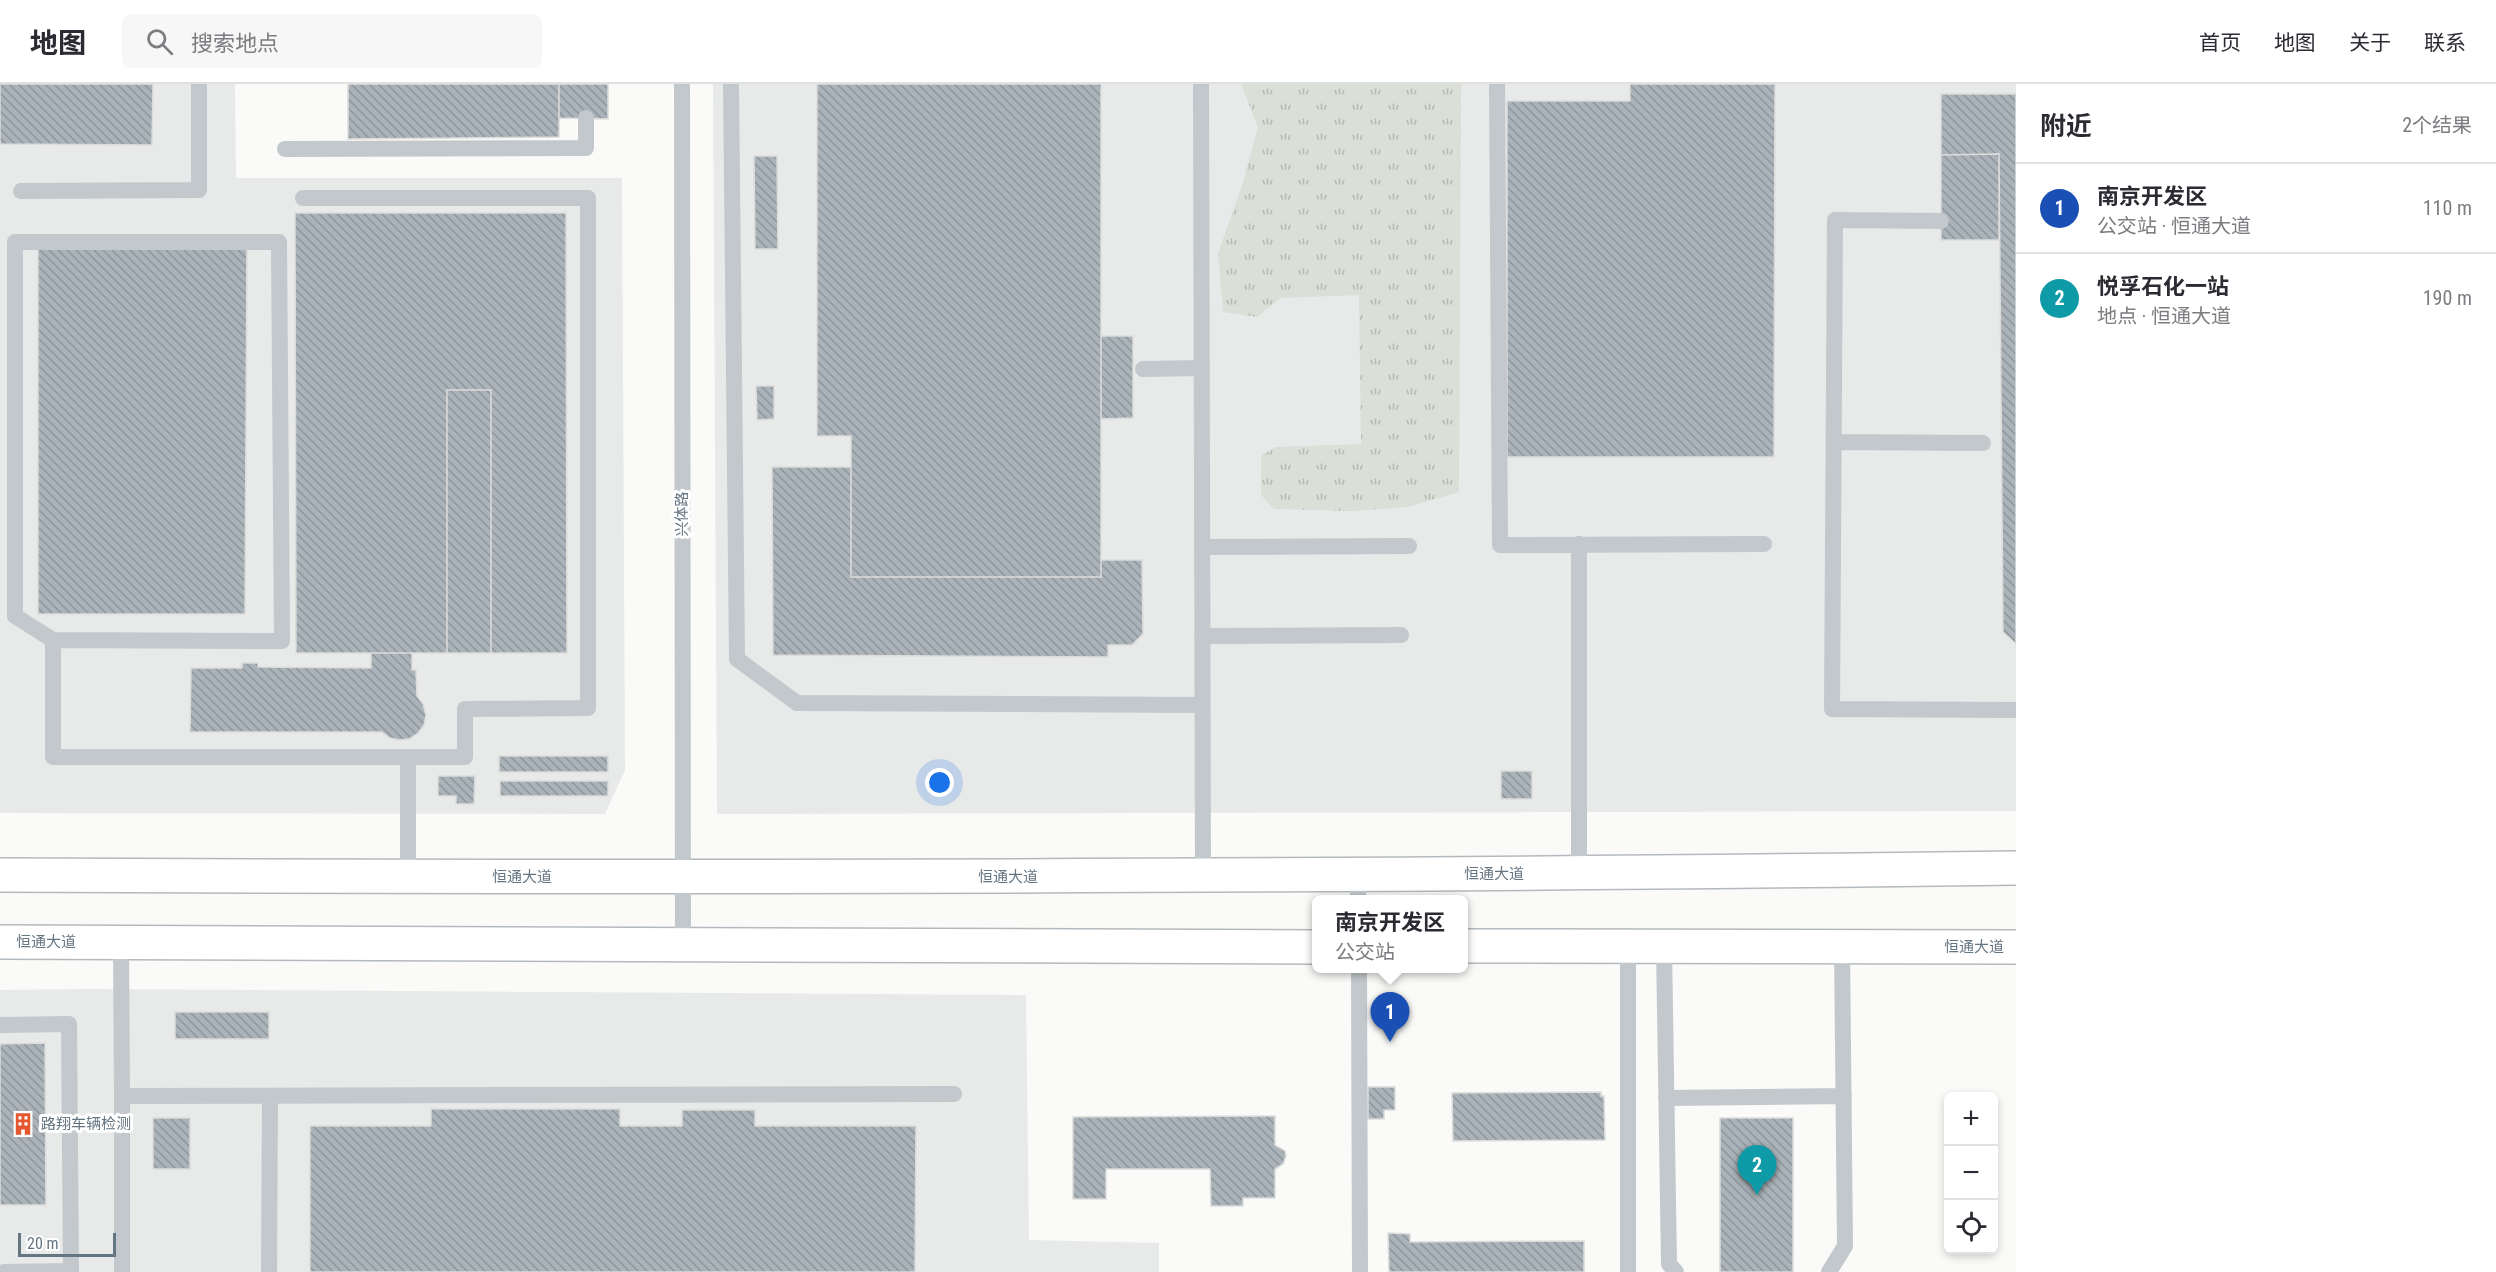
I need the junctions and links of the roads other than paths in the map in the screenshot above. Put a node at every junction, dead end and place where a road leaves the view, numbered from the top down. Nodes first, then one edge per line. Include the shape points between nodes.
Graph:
1 (199, 84) edge
2 (681, 84) edge
3 (731, 84) edge
4 (1201, 84) edge
5 (1497, 84) edge
6 (586, 118) dead end
7 (285, 149) dead end
8 (21, 191) dead end
9 (303, 198) dead end
10 (1941, 221) dead end
11 (1143, 369) dead end
12 (1202, 369) junction
13 (1834, 442) junction
14 (1983, 443) dead end
15 (1579, 544) junction
16 (1764, 544) dead end
17 (1409, 546) dead end
18 (1202, 547) junction
19 (1401, 635) dead end
20 (1202, 636) junction
21 (53, 640) junction
22 (1202, 705) junction
23 (2016, 710) edge
24 (408, 757) junction
25 (2016, 868) edge
26 (1579, 874) junction
27 (0, 875) edge
28 (1203, 876) junction
29 (408, 877) junction
30 (682, 878) junction
31 (1358, 887) edge
32 (0, 942) edge
33 (121, 943) junction
34 (683, 945) junction
35 (1468, 946) edge
36 (1628, 946) junction
37 (1664, 946) junction
38 (1842, 946) junction
39 (1312, 947) edge
40 (2016, 947) edge
41 (1359, 973) edge
42 (0, 1024) edge
43 (954, 1094) dead end
44 (122, 1096) junction
45 (270, 1096) junction
46 (1844, 1096) junction
47 (1666, 1098) junction
48 (4, 1272) edge
49 (122, 1272) edge
50 (269, 1272) edge
51 (1360, 1272) edge
52 (1628, 1272) edge
53 (1676, 1272) edge
54 (1829, 1272) edge

1 - 8 lane via 199,190
2 - 30 lane, 兴体路
3 - 22 lane via 736,659 797,703
4 - 12 lane
5 - 15 lane via 1500,545
6 - 7 lane via 586,148
9 - 24 lane via 588,198 588,708 465,709 465,757
10 - 13 lane via 1836,220
11 - 12 lane
12 - 18 lane
13 - 14 lane
13 - 23 lane via 1832,709
15 - 16 lane
15 - 26 lane
17 - 18 lane
18 - 20 lane
19 - 20 lane
20 - 22 lane
21 - 21 lane via 15,616 15,242 279,242 282,641
21 - 24 lane via 53,757
22 - 28 lane
24 - 29 lane
25 - 26 main road, 恒通大道
26 - 31 main road, 恒通大道
27 - 29 main road, 恒通大道
28 - 30 main road, 恒通大道
28 - 31 main road, 恒通大道
29 - 30 main road, 恒通大道
30 - 34 lane, 兴体路
32 - 33 main road, 恒通大道
33 - 34 main road, 恒通大道
33 - 44 lane
34 - 39 main road, 恒通大道
35 - 36 main road, 恒通大道
36 - 37 main road, 恒通大道
36 - 52 lane
37 - 38 main road, 恒通大道
37 - 47 lane
38 - 40 main road, 恒通大道
38 - 46 lane
41 - 51 lane
42 - 48 lane via 69,1024 71,1272
43 - 45 lane
44 - 45 lane
44 - 49 lane
45 - 50 lane
46 - 47 lane
46 - 54 lane via 1845,1246
47 - 53 lane via 1669,1264

